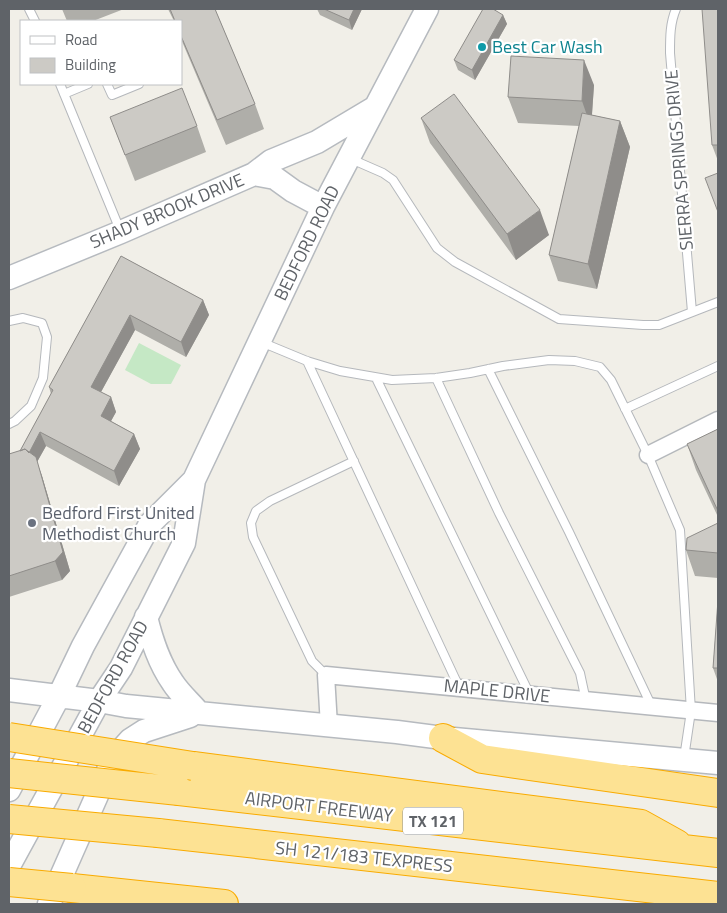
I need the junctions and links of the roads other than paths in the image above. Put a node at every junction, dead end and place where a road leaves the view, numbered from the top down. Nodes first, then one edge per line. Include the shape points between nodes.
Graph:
1 (427, 9) edge
2 (676, 9) edge
3 (60, 85) edge
4 (86, 85) edge
5 (107, 85) edge
6 (137, 85) edge
7 (64, 94) junction
8 (375, 107) junction
9 (348, 158) junction
10 (254, 174) junction
11 (323, 207) junction
12 (121, 232) junction
13 (9, 278) edge
14 (718, 302) edge
15 (692, 312) junction
16 (9, 321) edge
17 (260, 342) junction
18 (307, 361) junction
19 (718, 366) edge
20 (488, 369) junction
21 (376, 378) junction
22 (436, 378) junction
23 (625, 409) junction
24 (718, 420) edge
25 (9, 424) edge
26 (648, 454) junction
27 (354, 461) junction
28 (194, 480) junction
29 (146, 617) junction
30 (326, 674) junction
31 (459, 687) junction
32 (9, 690) edge
33 (530, 695) junction
34 (59, 696) junction
35 (99, 701) junction
36 (586, 701) junction
37 (652, 707) junction
38 (691, 711) junction
39 (199, 712) junction
40 (718, 713) edge
41 (329, 726) junction
42 (9, 737) edge
43 (443, 738) junction
44 (684, 760) junction
45 (718, 763) edge
46 (9, 773) edge
47 (9, 790) edge
48 (718, 792) edge
49 (9, 819) edge
50 (686, 850) junction
51 (718, 853) edge
52 (9, 866) edge
53 (9, 882) edge
54 (718, 896) edge
55 (50, 904) edge
56 (224, 904) edge

1 - 8 main road, BEDFORD ROAD
2 - 15 lane, SIERRA SPRINGS DRIVE via 672,17 670,53
3 - 7 lane
4 - 7 lane
5 - 6 lane via 112,96
7 - 12 lane
8 - 9 main road, BEDFORD ROAD
8 - 10 main road via 317,142 271,162
9 - 11 main road, BEDFORD ROAD
9 - 15 lane via 393,180 437,248 455,262 559,319 642,325 659,324
10 - 11 main road, SHADY BROOK DRIVE via 275,178
10 - 12 main road, SHADY BROOK DRIVE
11 - 17 main road, BEDFORD ROAD
12 - 13 main road, SHADY BROOK DRIVE
14 - 15 lane
16 - 25 lane via 23,318 42,323 47,338 43,378 31,406
17 - 18 lane
17 - 28 main road, BEDFORD ROAD
18 - 21 lane
18 - 27 lane
19 - 23 lane
20 - 22 lane
20 - 23 lane via 548,360 575,361 600,367 611,380
20 - 37 lane
21 - 22 lane
21 - 33 lane
22 - 36 lane via 580,673
23 - 26 lane
24 - 26 street
26 - 38 lane via 680,530
27 - 30 lane via 270,501 256,511 251,523 253,537 312,661
27 - 31 lane
28 - 29 main road, BEDFORD ROAD via 184,543
28 - 34 main road, BEDFORD ROAD via 150,524
29 - 35 main road, BEDFORD ROAD via 121,668
29 - 39 main road via 162,666 174,685
30 - 31 street, MAPLE DRIVE
30 - 41 street
31 - 33 street, MAPLE DRIVE
32 - 34 main road
33 - 36 street, MAPLE DRIVE
34 - 35 main road
34 - 47 main road, BEDFORD ROAD
35 - 39 main road
35 - 52 main road, BEDFORD ROAD
36 - 37 street, MAPLE DRIVE
37 - 38 street, MAPLE DRIVE
38 - 40 street, MAPLE DRIVE
38 - 44 lane
39 - 41 main road
39 - 55 main road via 144,731 130,740 113,759
41 - 43 main road
42 - 50 highway, bridge via 193,766 641,824
43 - 44 main road
43 - 48 highway via 482,759
44 - 45 main road
46 - 50 highway, AIRPORT FREEWAY / TX 121, bridge
49 - 54 highway, SH 121/183 TEXPRESS, bridge
50 - 51 highway, AIRPORT FREEWAY / TX 121
53 - 56 highway, bridge

